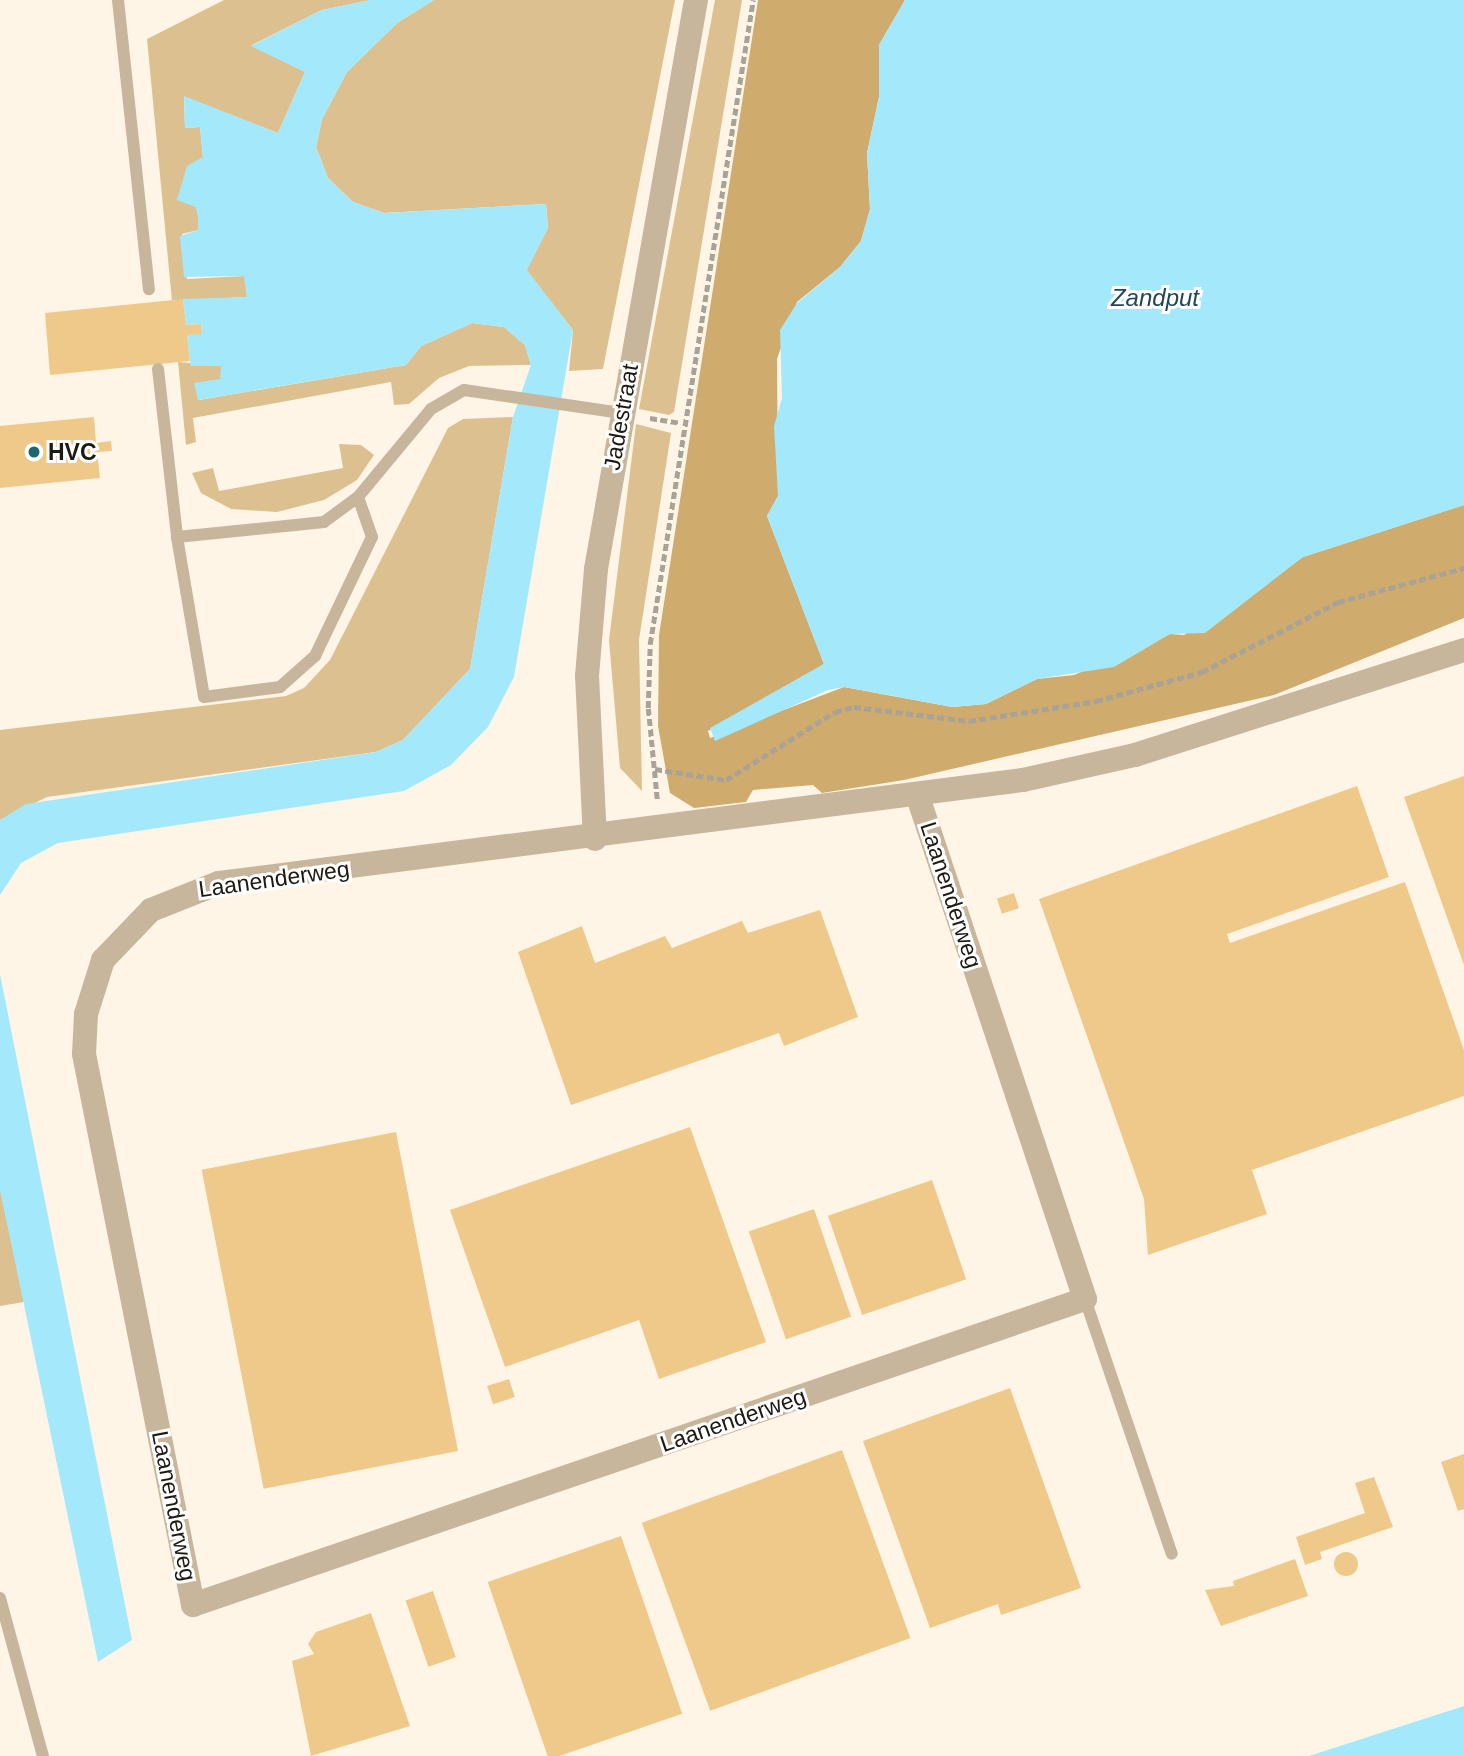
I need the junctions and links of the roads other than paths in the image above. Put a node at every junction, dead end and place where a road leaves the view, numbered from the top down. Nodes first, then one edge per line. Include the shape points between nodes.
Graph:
1 (118, 0) edge
2 (696, 0) edge
3 (149, 289) dead end
4 (158, 369) dead end
5 (621, 413) junction
6 (358, 497) junction
7 (177, 537) junction
8 (1464, 650) edge
9 (918, 797) junction
10 (595, 839) junction
11 (1085, 1299) junction
12 (1172, 1554) dead end
13 (0, 1598) edge
14 (43, 1756) edge

1 - 3 lane
2 - 5 street, Jadestraat
4 - 7 lane
5 - 6 lane via 464,390 448,397
5 - 10 street, Jadestraat via 596,569 587,676
6 - 7 lane via 324,522
6 - 7 lane via 372,537 315,656 280,687 204,697
8 - 9 street, Laanenderweg via 1136,755
9 - 10 street, Laanenderweg
9 - 11 street, Laanenderweg
10 - 11 street, Laanenderweg via 219,883 151,910 103,960 86,1014 84,1054 193,1605
11 - 12 lane
13 - 14 lane

